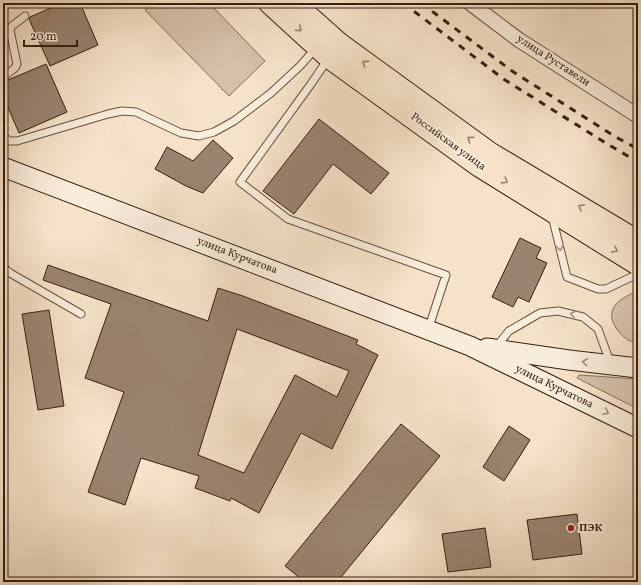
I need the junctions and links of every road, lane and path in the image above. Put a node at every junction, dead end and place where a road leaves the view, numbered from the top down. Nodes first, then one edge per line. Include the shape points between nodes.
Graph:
1 (270, 3) edge
2 (294, 3) edge
3 (470, 3) edge
4 (24, 16) dead end
5 (324, 51) junction
6 (3, 77) edge
7 (638, 116) edge
8 (3, 136) edge
9 (3, 167) edge
10 (550, 210) junction
11 (638, 242) edge
12 (638, 264) edge
13 (3, 267) edge
14 (638, 274) edge
15 (81, 314) dead end
16 (428, 330) junction
17 (470, 346) junction
18 (494, 349) junction
19 (610, 364) junction
20 (638, 368) edge
21 (638, 428) edge

1 -> 5 main road, Российская улица
11 -> 2 main road, Российская улица via 489,153 339,44
3 - 7 street, улица Руставели via 519,40
4 - 6 lane via 10,30 17,64
5 - 8 lane via 300,66 271,93 234,121 214,132 199,136 181,133 136,112 122,111 17,141
5 -> 10 main road, Российская улица via 480,166
5 - 16 lane via 312,84 240,182 288,219 446,276
9 - 16 street, улица Курчатова
10 -> 12 main road, Российская улица
10 -> 14 lane via 567,277 598,289 606,289
13 - 15 lane
16 - 17 street, улица Курчатова
17 - 18 street, улица Курчатова
17 -> 21 street, улица Курчатова
19 -> 18 street, улица Курчатова
19 -> 18 lane via 598,329 583,317 558,311 540,313 509,331
19 - 20 street, улица Курчатова

